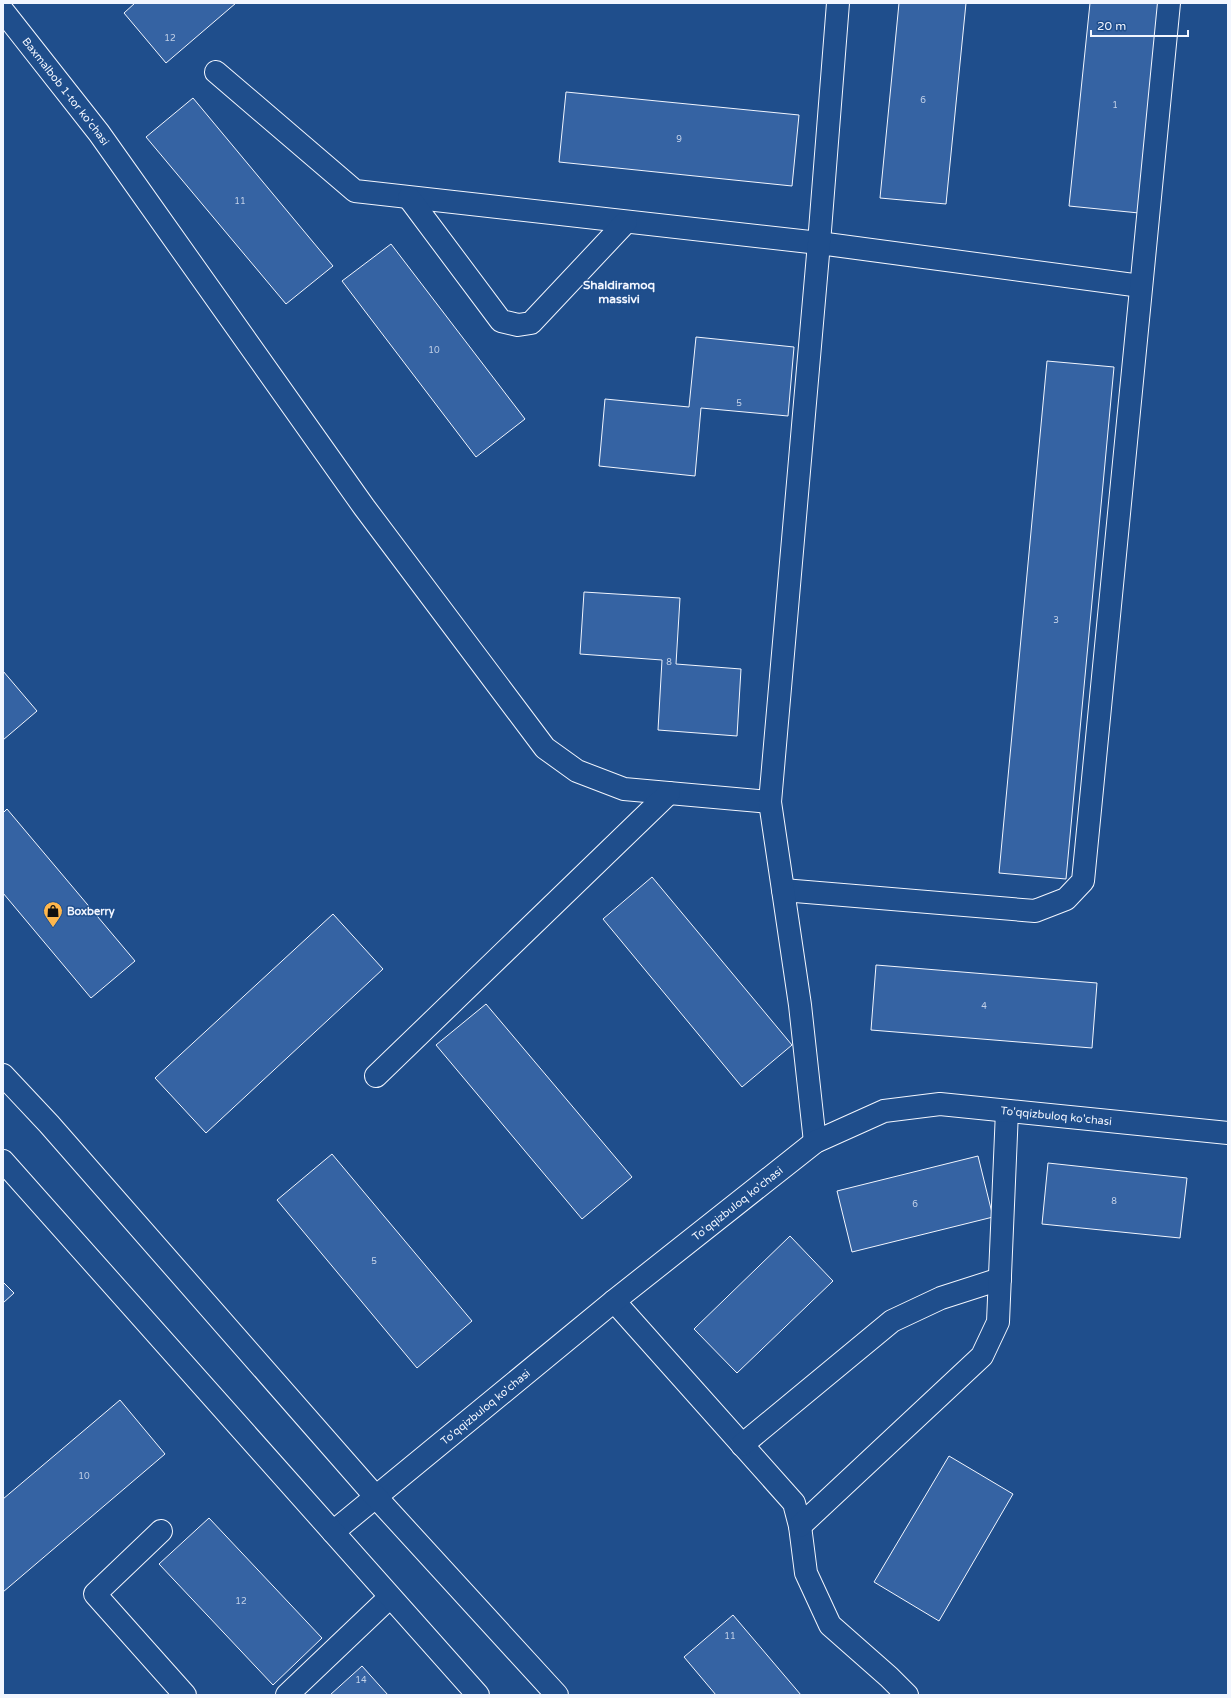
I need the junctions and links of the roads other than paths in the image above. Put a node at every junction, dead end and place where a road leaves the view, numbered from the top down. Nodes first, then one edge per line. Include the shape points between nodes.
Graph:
1 (838, 3) edge
2 (1169, 3) edge
3 (3, 11) edge
4 (216, 72) dead end
5 (410, 198) junction
6 (626, 222) junction
7 (819, 243) junction
8 (1141, 286) junction
9 (669, 793) junction
10 (770, 802) junction
11 (783, 890) junction
12 (3, 1075) edge
13 (376, 1076) dead end
14 (1007, 1111) junction
15 (1228, 1133) edge
16 (815, 1142) junction
17 (4, 1162) edge
18 (1000, 1279) junction
19 (614, 1301) junction
20 (742, 1445) junction
21 (376, 1496) junction
22 (800, 1526) junction
23 (161, 1532) dead end
24 (333, 1532) junction
25 (390, 1597) junction
26 (185, 1695) edge
27 (287, 1695) edge
28 (478, 1695) edge
29 (557, 1695) edge
30 (907, 1695) edge

1 - 7 main road
2 - 8 main road
3 - 9 main road, Baxmalbob 1-tor ko'chasi via 100,133 364,507 545,748 577,771 624,789
4 - 5 main road via 355,191
5 - 6 main road
5 - 6 main road via 502,321 518,325 531,323
6 - 7 main road
7 - 8 main road
7 - 10 main road
8 - 11 main road via 1083,881 1066,899 1035,911
9 - 10 main road, Baxmalbob 1-tor ko'chasi
9 - 13 main road
10 - 11 main road
11 - 16 main road via 800,1005
12 - 21 main road
14 - 15 main road, To'qqizbuloq ko'chasi
14 - 16 main road, To'qqizbuloq ko'chasi via 940,1104 884,1111
14 - 18 main road
16 - 19 main road, To'qqizbuloq ko'chasi
17 - 24 main road
18 - 20 main road via 941,1298 892,1321
18 - 22 main road via 998,1322 982,1356
19 - 20 main road
19 - 21 main road, To'qqizbuloq ko'chasi
20 - 22 main road via 794,1503
21 - 24 main road, To'qqizbuloq ko'chasi
21 - 29 main road
22 - 30 main road via 806,1573 830,1625
23 - 26 main road via 94,1594
24 - 25 main road
25 - 27 main road
25 - 28 main road

